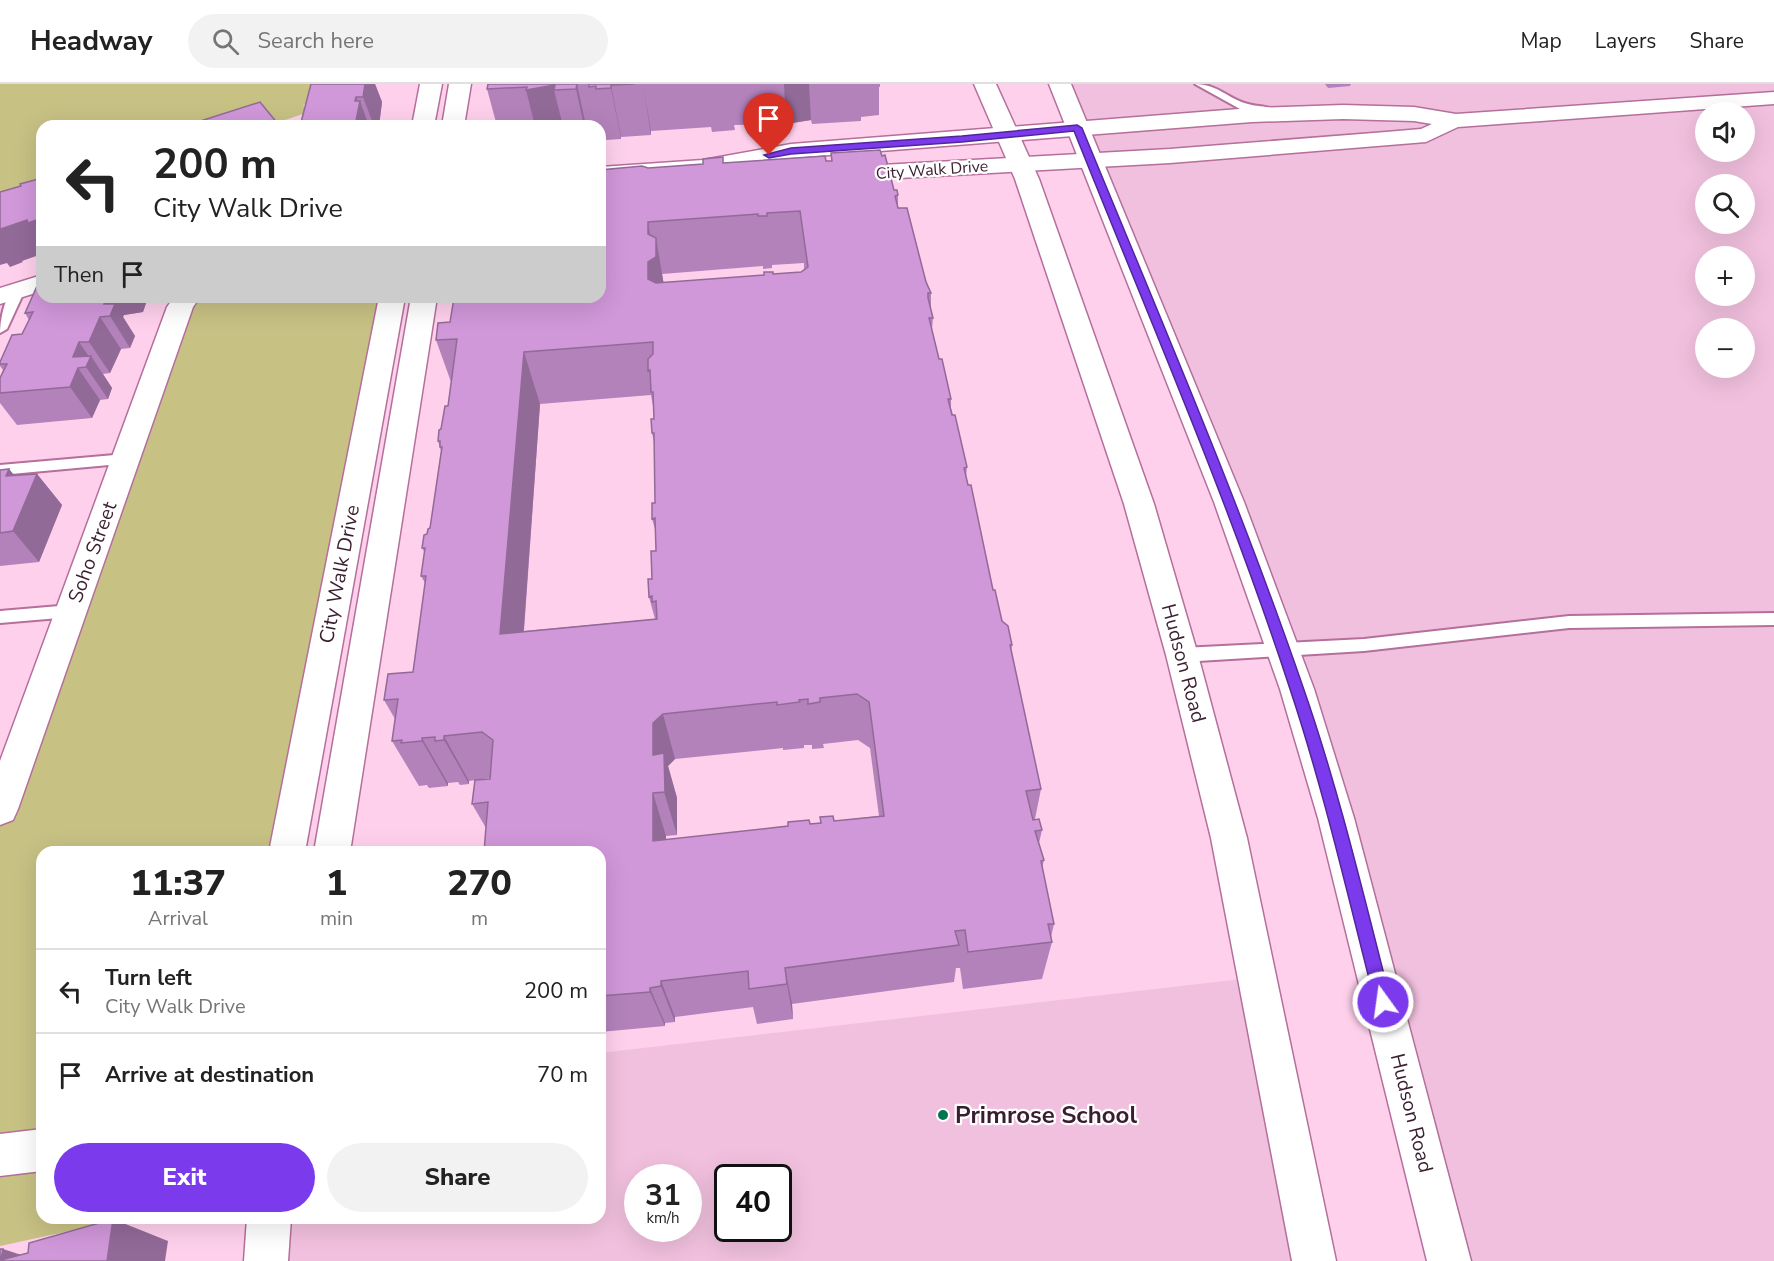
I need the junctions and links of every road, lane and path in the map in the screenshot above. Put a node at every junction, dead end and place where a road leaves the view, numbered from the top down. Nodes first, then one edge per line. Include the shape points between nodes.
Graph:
1 (430, 84) edge
2 (460, 84) edge
3 (985, 84) edge
4 (1060, 84) edge
5 (1200, 84) edge
6 (1774, 98) edge
7 (1289, 113) junction
8 (424, 120) edge
9 (454, 120) edge
10 (1456, 121) junction
11 (1077, 128) junction
12 (1006, 135) junction
13 (1090, 160) junction
14 (1020, 164) junction
15 (703, 167) junction
16 (606, 174) edge
17 (782, 176) edge
18 (823, 176) edge
19 (20, 290) edge
20 (183, 303) edge
21 (391, 303) edge
22 (423, 303) edge
23 (0, 329) edge
24 (126, 459) junction
25 (0, 470) edge
26 (71, 610) junction
27 (0, 617) edge
28 (1771, 624) edge
29 (1283, 649) junction
30 (1182, 655) junction
31 (1, 802) edge
32 (288, 846) edge
33 (333, 846) edge
34 (36, 1151) edge
35 (0, 1155) edge
36 (269, 1224) edge
37 (266, 1261) edge
38 (1314, 1261) edge
39 (1449, 1261) edge

1 - 8 street
2 - 9 street
3 - 12 street, Hudson Road
4 - 11 street, Hudson Road
5 - 7 lane via 1244,107
6 - 10 street
7 - 10 street, City Walk Drive via 1414,114
7 - 11 street, City Walk Drive
10 - 13 street, City Walk Drive via 1426,135
11 - 12 street, City Walk Drive
11 - 13 street, Hudson Road
12 - 14 street, Hudson Road
12 - 15 street, City Walk Drive via 791,151
13 - 14 street, City Walk Drive
13 - 29 street, Hudson Road via 1229,502
14 - 18 street, City Walk Drive
14 - 30 street, Hudson Road via 1139,504
15 - 16 street, City Walk Drive
15 - 17 street, City Walk Drive
19 - 23 lane
20 - 24 street, Soho Street
21 - 32 street, City Walk Drive
22 - 33 street, City Walk Drive
24 - 25 lane
24 - 26 street, Soho Street
26 - 27 lane
26 - 31 street, Soho Street
28 - 29 lane via 1569,622 1364,645
29 - 30 lane
29 - 39 street, Hudson Road via 1336,819
30 - 38 street, Hudson Road via 1229,838
34 - 35 street
36 - 37 street

